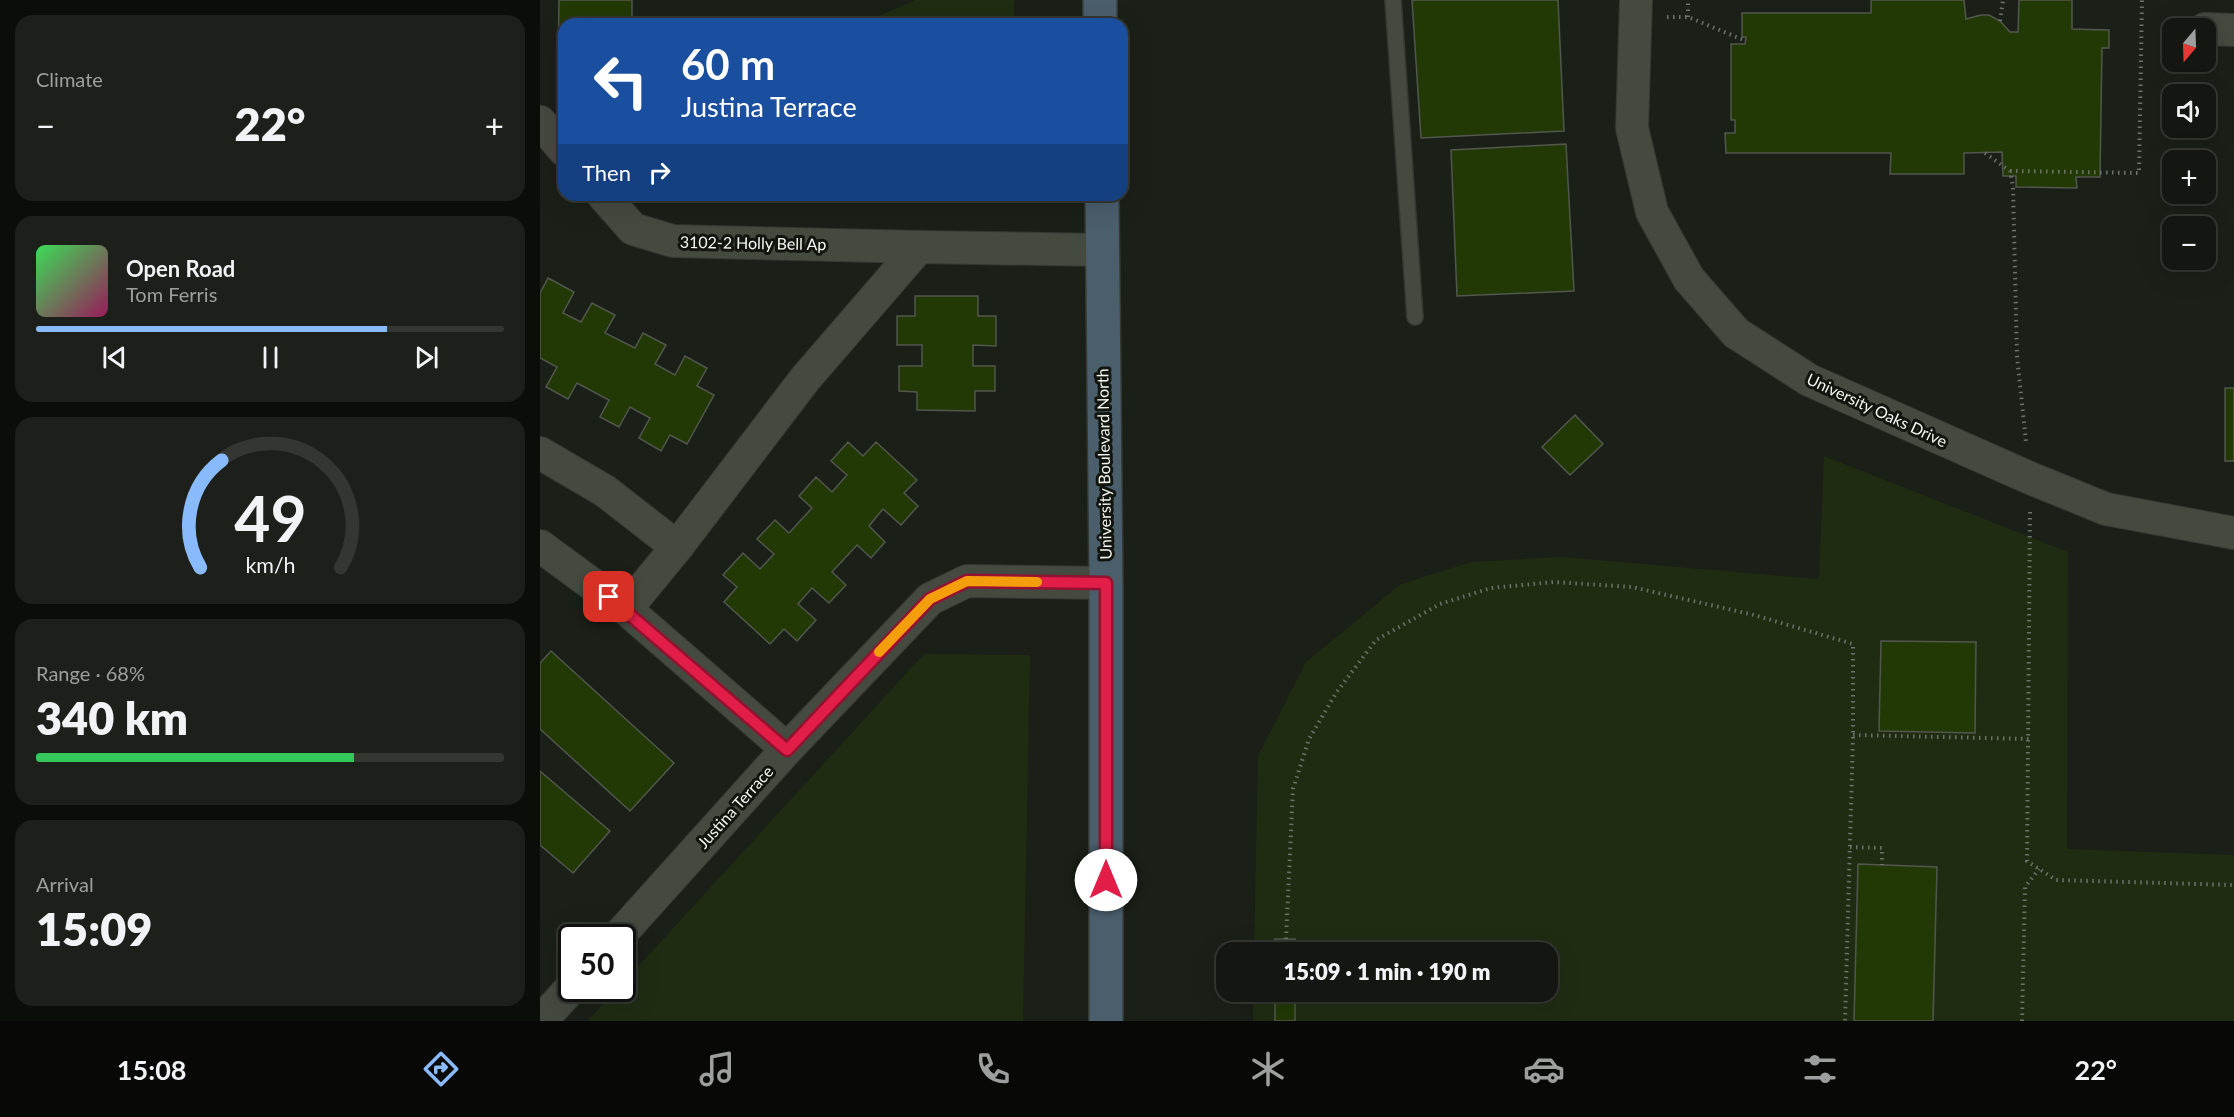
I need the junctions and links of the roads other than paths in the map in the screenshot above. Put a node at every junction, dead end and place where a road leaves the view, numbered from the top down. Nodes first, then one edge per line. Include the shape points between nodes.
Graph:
1 (1100, 0) edge
2 (1393, 0) edge
3 (1636, 8) edge
4 (1100, 18) edge
5 (2216, 29) edge
6 (2234, 30) edge
7 (540, 122) edge
8 (558, 143) edge
9 (608, 201) edge
10 (1102, 201) edge
11 (919, 247) junction
12 (1102, 250) junction
13 (1414, 317) dead end
14 (540, 453) edge
15 (2234, 533) edge
16 (540, 546) edge
17 (677, 547) junction
18 (1106, 583) junction
19 (626, 609) junction
20 (787, 750) junction
21 (629, 924) edge
22 (558, 1002) edge
23 (541, 1021) edge
24 (1106, 1021) edge

1 - 4 main road
2 - 13 lane
3 - 15 street, University Oaks Drive via 1632,128 1652,212 1689,279 1736,333 1809,380 2106,509
5 - 6 street
7 - 8 street
9 - 11 street, 3102-2 Holly Bell Ap via 633,229 673,241
10 - 12 main road, University Boulevard North
11 - 12 street, 3102-2 Holly Bell Ap
11 - 17 street via 805,380
12 - 18 main road, University Boulevard North
14 - 17 street via 604,491
16 - 19 street
17 - 19 street
18 - 20 street, Justina Terrace via 967,581 930,599
18 - 24 main road, University Boulevard North
19 - 20 street
20 - 21 street, Justina Terrace
22 - 23 street

